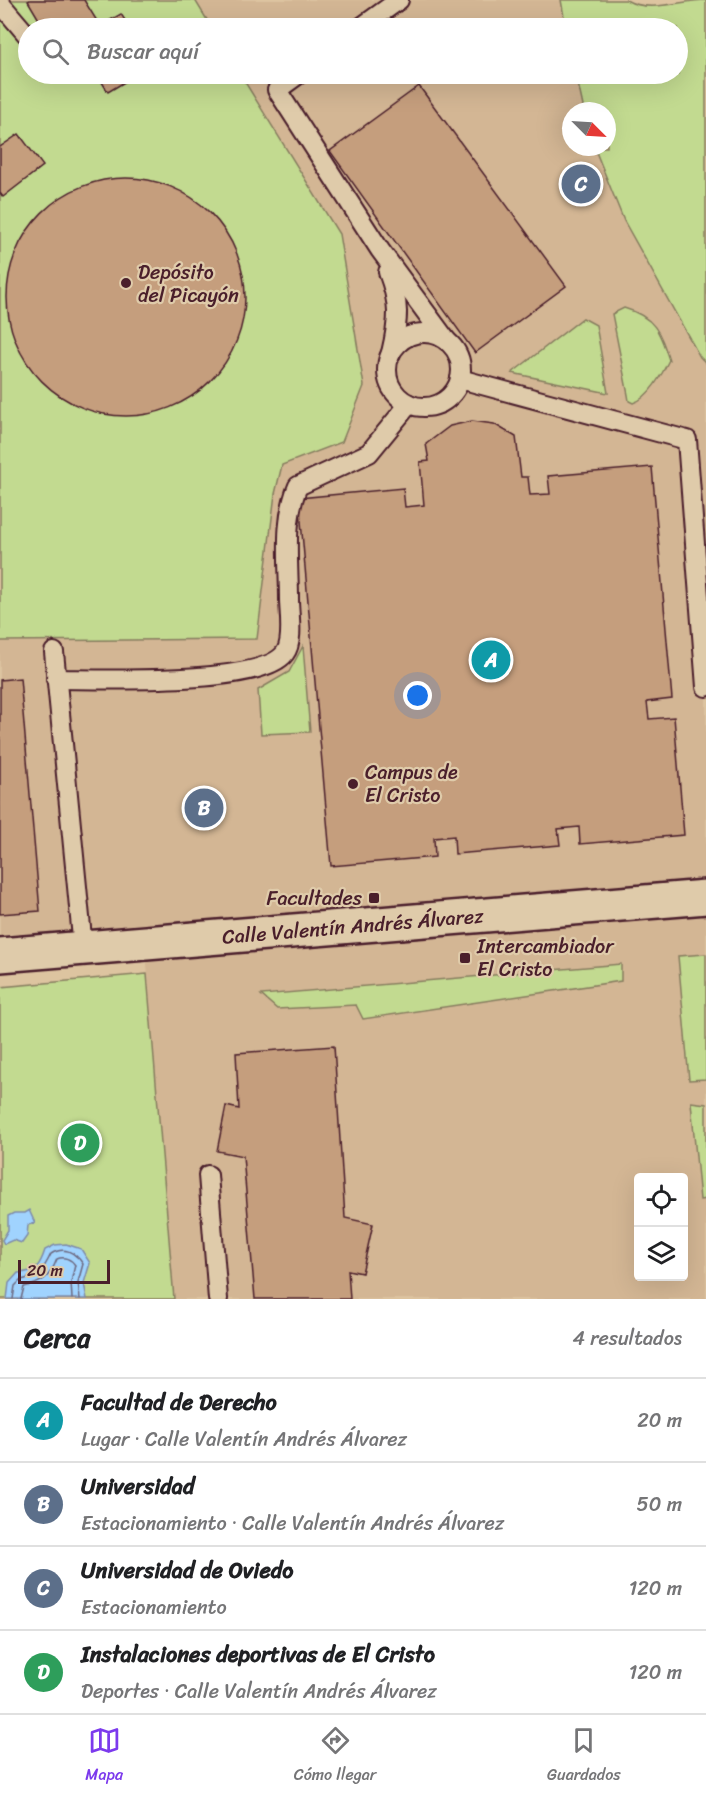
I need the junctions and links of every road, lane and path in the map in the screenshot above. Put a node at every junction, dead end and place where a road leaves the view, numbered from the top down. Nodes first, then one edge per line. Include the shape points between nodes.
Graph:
1 (399, 0) edge
2 (0, 3) edge
3 (374, 18) edge
4 (18, 24) edge
5 (285, 84) edge
6 (380, 250) junction
7 (447, 341) junction
8 (391, 354) junction
9 (460, 379) junction
10 (409, 404) junction
11 (54, 652) dead end
12 (56, 679) junction
13 (706, 687) edge
14 (706, 897) edge
15 (83, 948) junction
16 (0, 955) edge
17 (208, 1175) dead end
18 (218, 1299) edge

1 - 3 lane
2 - 4 lane
5 - 6 lane via 277,90
6 - 7 lane
6 - 8 lane via 398,297 399,322
7 - 8 lane via 424,333 412,335
7 - 9 lane via 460,360
8 - 10 lane via 387,375 390,387
9 - 10 lane via 443,402 432,407
9 - 13 lane via 687,440
10 - 12 lane via 369,453 298,486 289,524 290,633 286,653 270,666 249,672 197,676
11 - 12 lane
12 - 15 lane
14 - 15 street, Calle Valentín Andrés Álvarez
15 - 16 street, Calle Valentín Andrés Álvarez
17 - 18 lane

